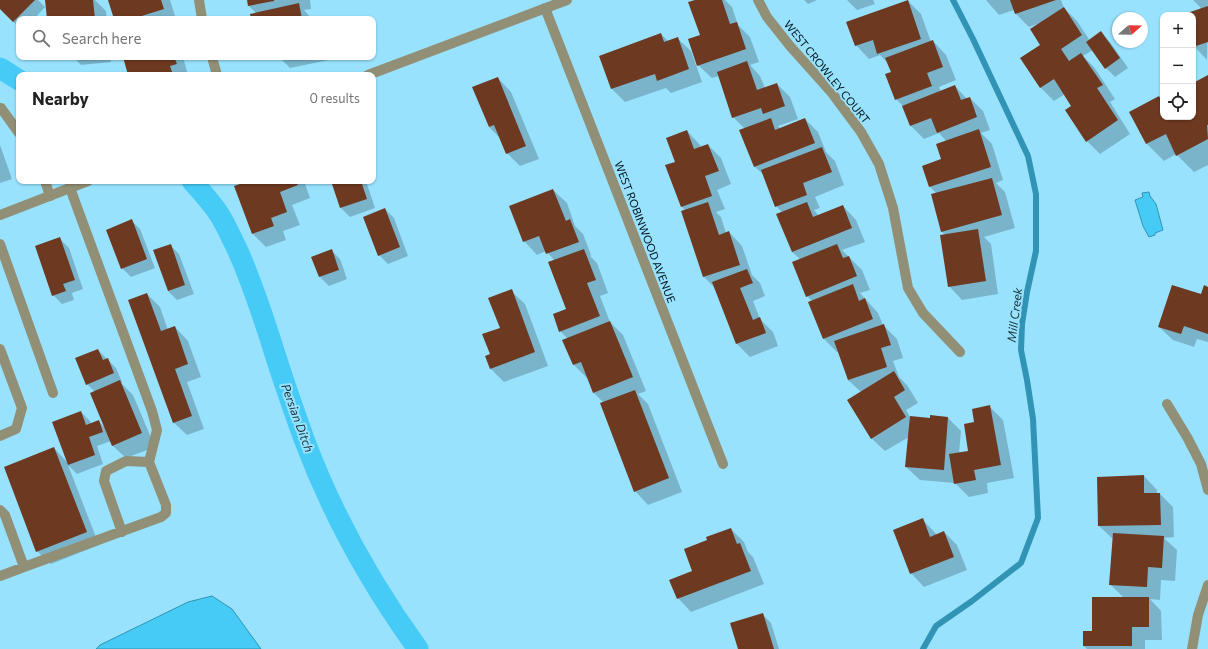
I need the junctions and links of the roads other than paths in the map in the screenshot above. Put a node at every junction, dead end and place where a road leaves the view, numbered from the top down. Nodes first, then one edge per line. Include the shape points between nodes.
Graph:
1 (199, 0) edge
2 (567, 0) edge
3 (758, 0) edge
4 (545, 8) junction
5 (202, 16) edge
6 (213, 60) edge
7 (217, 72) edge
8 (376, 72) edge
9 (1, 108) dead end
10 (16, 129) edge
11 (45, 184) edge
12 (80, 184) edge
13 (70, 188) junction
14 (50, 196) junction
15 (0, 215) edge
16 (0, 244) edge
17 (0, 350) edge
18 (960, 352) dead end
19 (53, 393) dead end
20 (1167, 404) dead end
21 (0, 436) edge
22 (150, 462) junction
23 (723, 464) dead end
24 (1208, 490) edge
25 (0, 510) edge
26 (122, 532) junction
27 (24, 567) junction
28 (0, 576) edge
29 (1208, 585) edge
30 (1192, 649) edge

1 - 5 street
2 - 4 street
3 - 18 street, WEST CROWLEY COURT via 767,17 832,93 861,132 879,164 893,208 908,288 924,313
4 - 8 street
4 - 23 street, WEST ROBINWOOD AVENUE
6 - 7 street
9 - 10 street
11 - 14 street
12 - 13 street
13 - 14 street
13 - 22 street via 154,417 157,430
14 - 15 street
16 - 19 street
17 - 21 street via 22,408 16,429
20 - 24 street via 1201,464
22 - 26 street via 166,505 166,513
22 - 26 street via 126,461 106,471 104,481
25 - 27 street via 5,515
26 - 27 street
27 - 28 street
29 - 30 street via 1198,615

